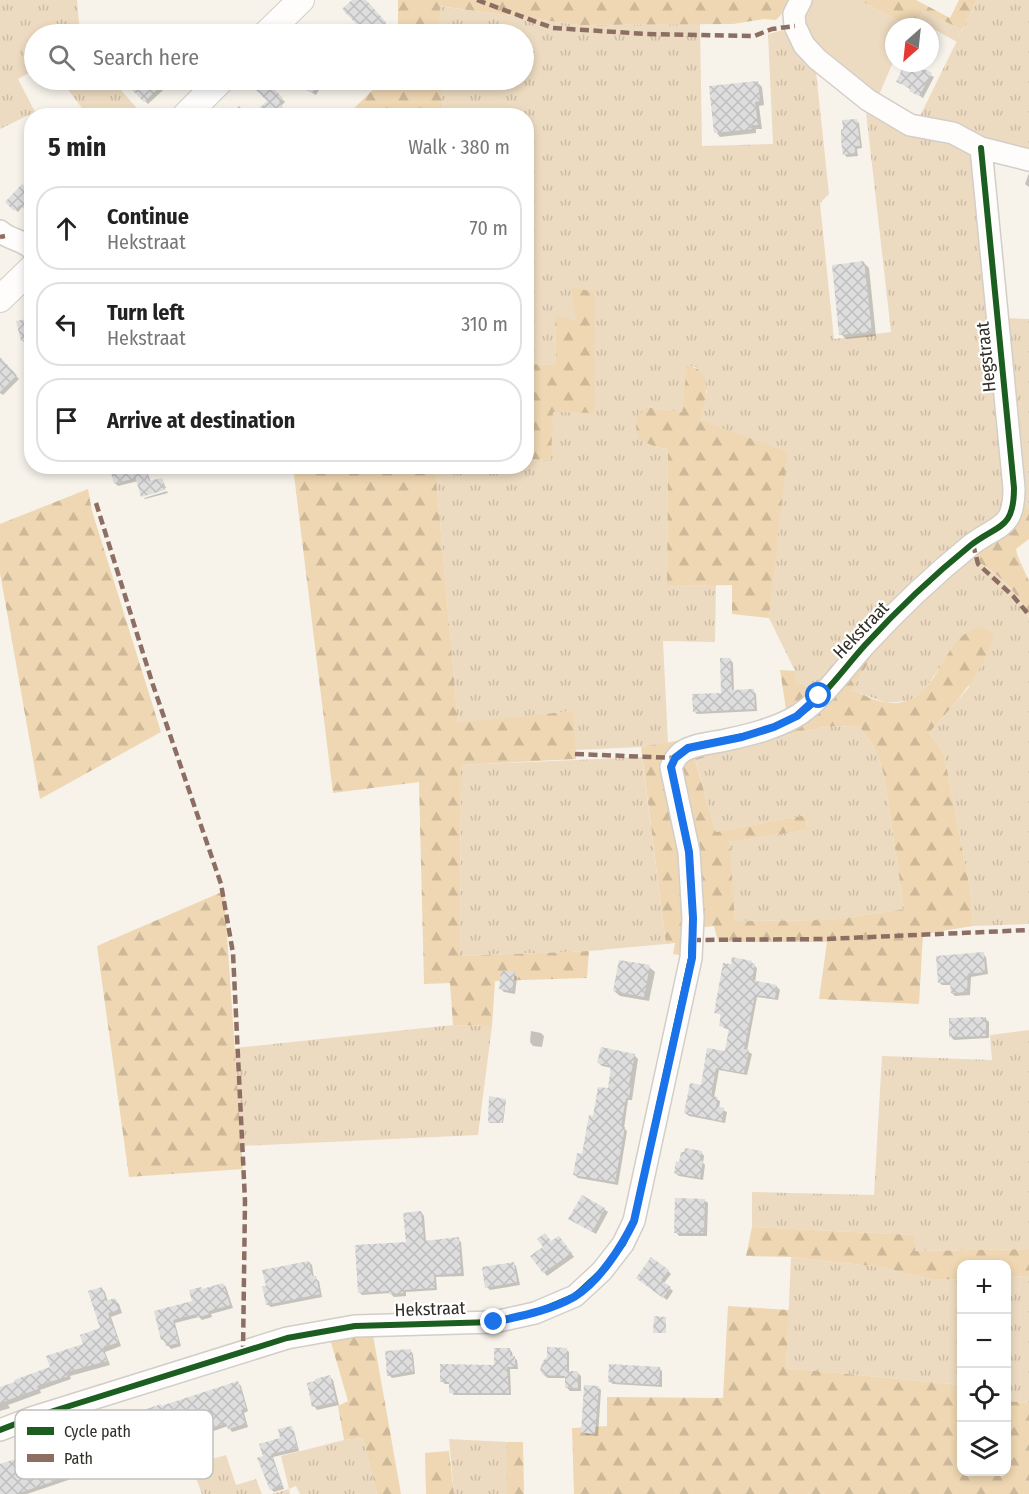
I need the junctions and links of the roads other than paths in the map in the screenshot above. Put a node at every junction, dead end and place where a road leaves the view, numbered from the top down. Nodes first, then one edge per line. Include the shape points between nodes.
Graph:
1 (301, 0) edge
2 (801, 0) edge
3 (276, 24) edge
4 (211, 90) edge
5 (193, 108) edge
6 (981, 148) junction
7 (1029, 160) edge
8 (0, 231) edge
9 (24, 243) edge
10 (24, 276) edge
11 (0, 299) edge
12 (972, 544) joint
13 (57, 1410) edge
14 (15, 1424) edge
15 (0, 1430) edge

1 - 3 main road
2 - 6 street via 795,26 804,45 817,59 897,118 910,125 953,133
4 - 5 main road
6 - 7 street
6 - 12 street, Hegstraat via 1014,503 1002,526
8 - 9 street
10 - 11 main road
12 - 13 street, Hekstraat via 797,716 742,737 688,748 675,758 671,767 690,863 692,958 634,1221 623,1244 602,1271 575,1296 535,1313 494,1322 355,1326 287,1338
14 - 15 street, Hekstraat

